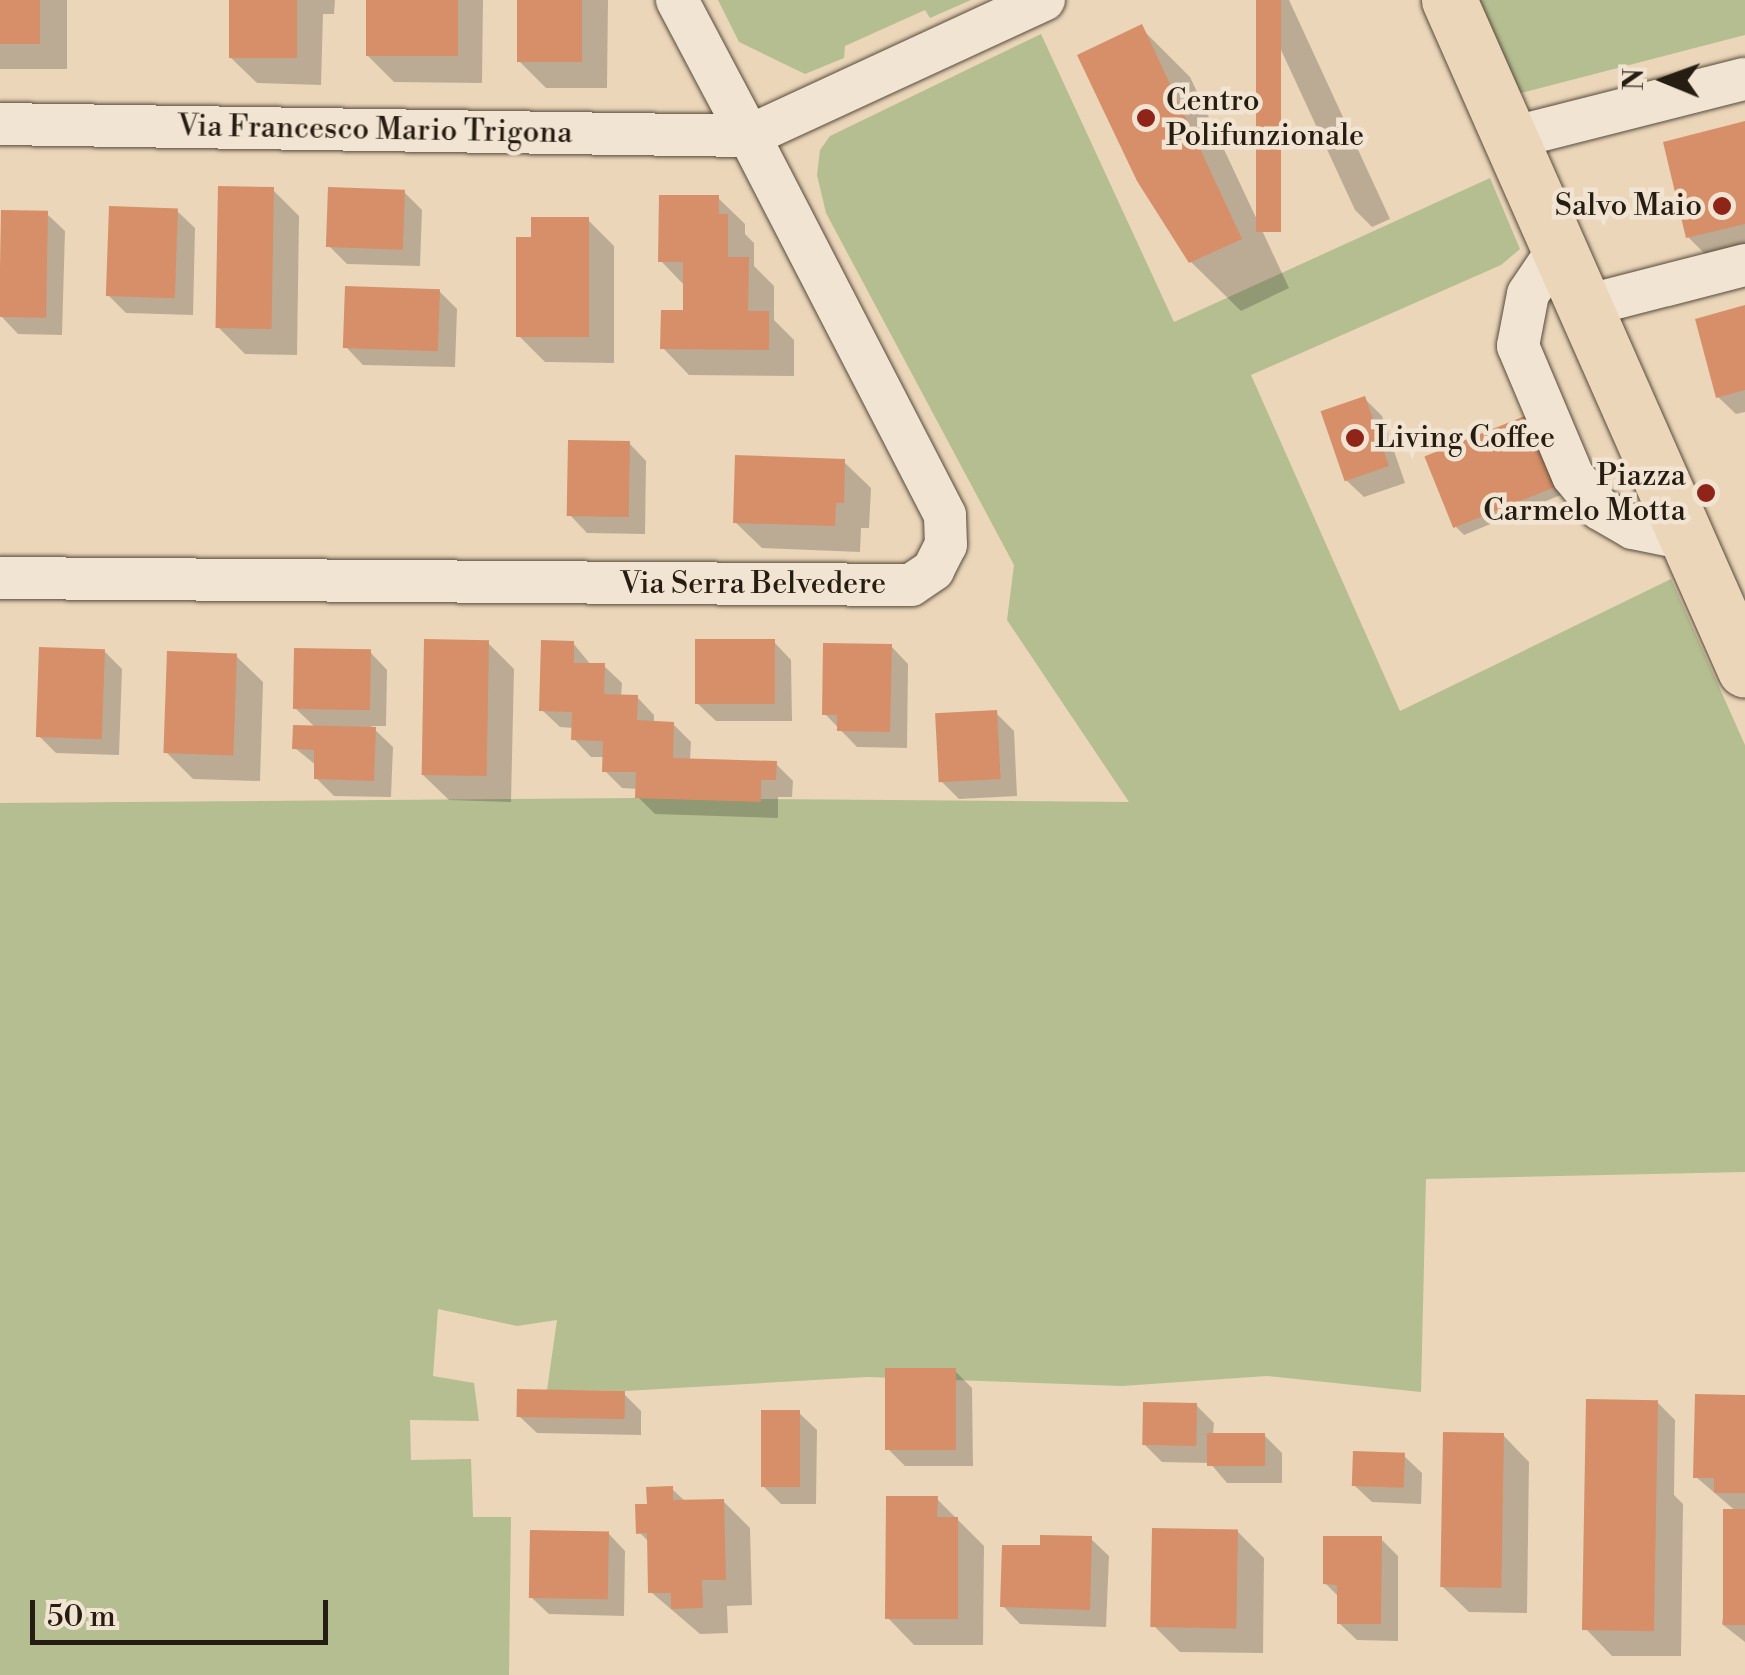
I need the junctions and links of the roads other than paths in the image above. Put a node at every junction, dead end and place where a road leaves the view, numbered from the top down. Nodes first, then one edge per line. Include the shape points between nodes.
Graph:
1 (677, 0) edge
2 (1044, 0) edge
3 (1449, 0) edge
4 (1745, 79) edge
5 (0, 124) edge
6 (750, 136) junction
7 (1511, 138) junction
8 (1560, 248) junction
9 (1745, 266) edge
10 (1585, 306) junction
11 (1687, 538) junction
12 (0, 578) edge
13 (1741, 656) edge

1 - 6 street
2 - 6 street
3 - 7 main road
4 - 7 street
5 - 6 street, Via Francesco Mario Trigona
6 - 12 street, Via Serra Belvedere via 946,515 946,545 933,570 912,585
7 - 8 main road
8 - 10 main road
8 - 11 street via 1528,294 1518,346 1573,476 1600,509 1634,528
9 - 10 street
10 - 11 main road
11 - 13 main road

